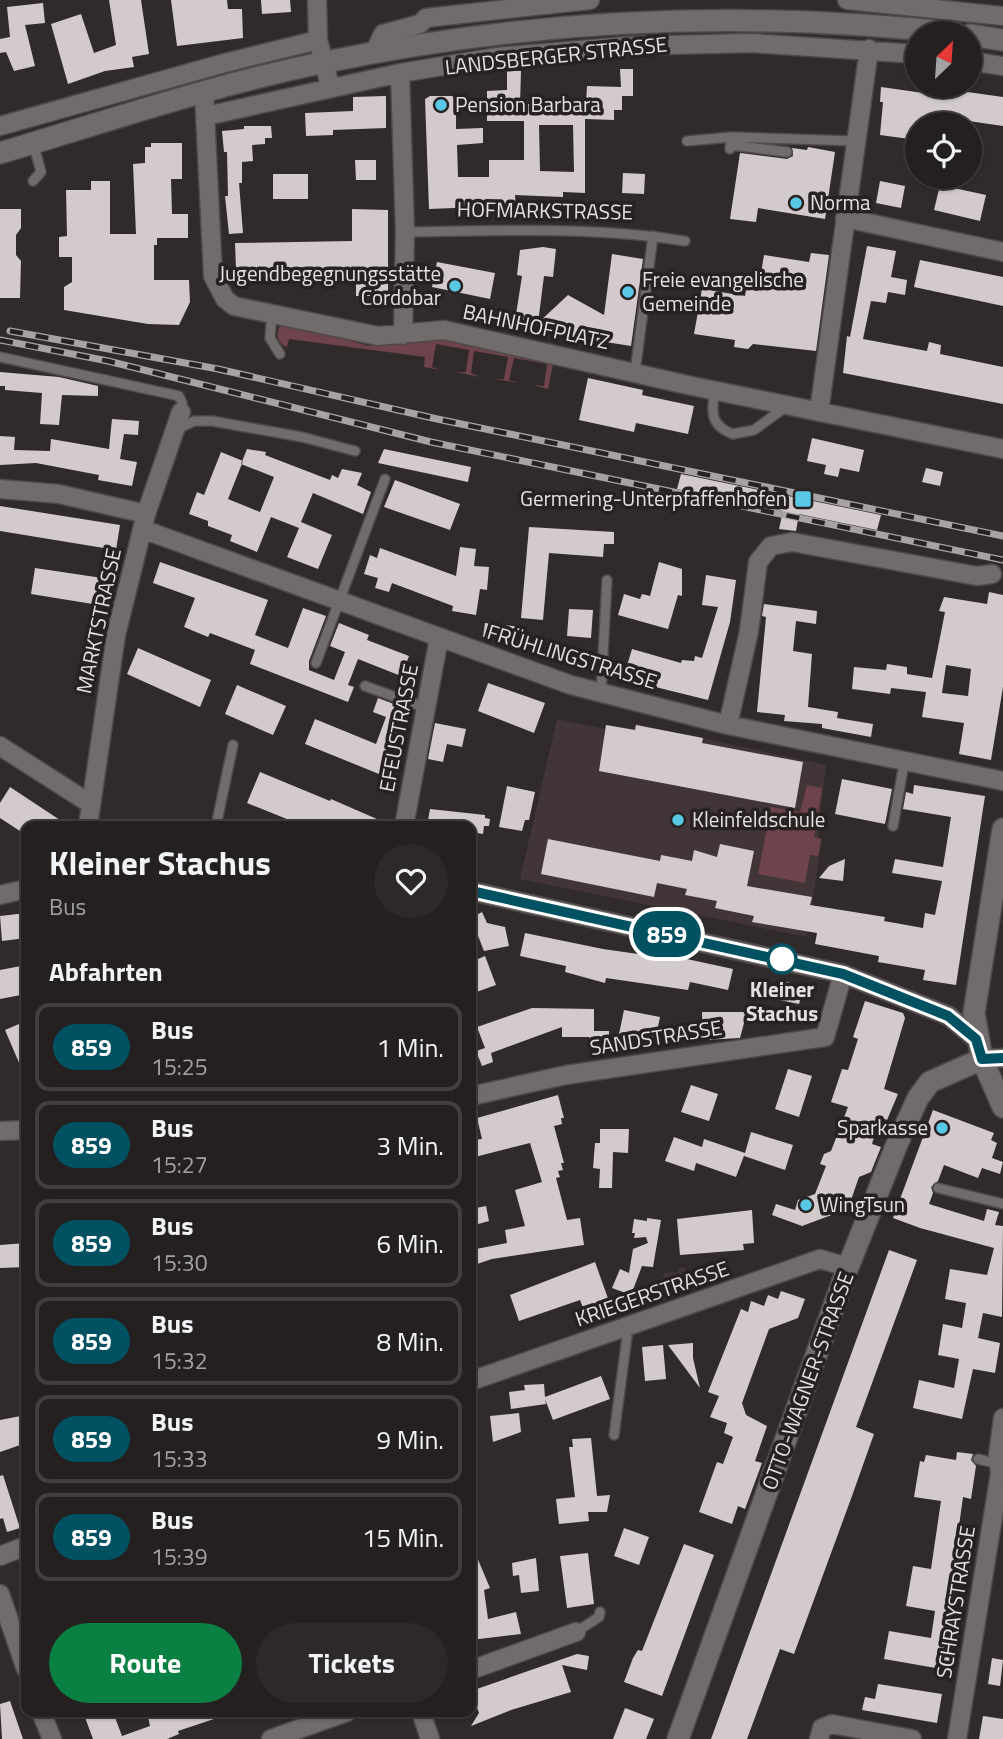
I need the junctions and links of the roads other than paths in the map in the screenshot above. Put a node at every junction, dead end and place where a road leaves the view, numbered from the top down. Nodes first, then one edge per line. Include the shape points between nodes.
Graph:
1 (317, 0) edge
2 (590, 0) edge
3 (847, 0) edge
4 (935, 3) edge
5 (1003, 16) edge
6 (982, 37) edge
7 (905, 38) edge
8 (318, 40) junction
9 (1003, 40) edge
10 (905, 45) edge
11 (869, 49) junction
12 (374, 53) junction
13 (324, 62) junction
14 (982, 63) edge
15 (221, 64) junction
16 (1003, 66) edge
17 (400, 73) junction
18 (226, 86) junction
19 (330, 86) junction
20 (204, 92) junction
21 (206, 116) junction
22 (0, 126) edge
23 (687, 141) dead end
24 (855, 141) junction
25 (33, 143) junction
26 (731, 144) junction
27 (787, 152) dead end
28 (0, 153) edge
29 (33, 181) dead end
30 (845, 218) junction
31 (405, 232) junction
32 (653, 236) junction
33 (685, 241) dead end
34 (1003, 252) edge
35 (272, 313) junction
36 (403, 335) junction
37 (280, 354) dead end
38 (0, 357) edge
39 (635, 372) junction
40 (715, 390) junction
41 (788, 405) junction
42 (181, 412) joint
43 (819, 412) junction
44 (176, 429) junction
45 (1003, 449) edge
46 (355, 451) dead end
47 (385, 479) dead end
48 (0, 489) edge
49 (144, 522) junction
50 (928, 567) junction
51 (992, 574) dead end
52 (607, 580) dead end
53 (936, 586) dead end
54 (338, 602) junction
55 (439, 638) junction
56 (316, 663) dead end
57 (365, 686) dead end
58 (601, 692) junction
59 (426, 708) junction
60 (728, 725) junction
61 (233, 745) dead end
62 (0, 746) edge
63 (904, 763) junction
64 (1003, 781) edge
65 (87, 792) junction
66 (88, 821) edge
67 (217, 821) edge
68 (405, 821) edge
69 (893, 826) dead end
70 (1003, 829) edge
71 (21, 890) edge
72 (476, 892) edge
73 (0, 895) edge
74 (843, 974) junction
75 (987, 1052) edge
76 (476, 1095) edge
77 (1003, 1107) edge
78 (21, 1130) edge
79 (0, 1131) edge
80 (938, 1188) dead end
81 (1003, 1204) edge
82 (848, 1267) junction
83 (624, 1328) junction
84 (476, 1379) edge
85 (1003, 1418) edge
86 (614, 1435) dead end
87 (978, 1459) dead end
88 (1000, 1467) edge
89 (21, 1548) edge
90 (0, 1556) edge
91 (0, 1594) edge
92 (600, 1612) dead end
93 (576, 1632) joint
94 (21, 1655) edge
95 (476, 1668) edge
96 (43, 1717) edge
97 (333, 1717) edge
98 (423, 1717) edge
99 (52, 1739) edge
100 (271, 1739) edge
101 (430, 1739) edge
102 (678, 1739) edge
103 (819, 1739) edge
104 (912, 1739) edge
105 (957, 1739) edge

1 - 8 street
2 - 12 street via 426,18 420,24 383,34
3 - 4 street
4 - 5 street
6 - 9 street
7 - 12 street, LANDSBERGER STRASSE via 862,23 661,20 504,32
8 - 13 street
8 - 15 street
10 - 11 street, LANDSBERGER STRASSE
11 - 17 street, LANDSBERGER STRASSE via 751,43 626,46 497,57
11 - 24 street
12 - 13 street, LANDSBERGER STRASSE
13 - 18 street, LANDSBERGER STRASSE
13 - 19 street
14 - 16 street
15 - 18 street
15 - 22 street
17 - 19 street, LANDSBERGER STRASSE
17 - 31 street
18 - 20 street, LANDSBERGER STRASSE
19 - 21 street, LANDSBERGER STRASSE
20 - 21 street, BAHNHOFPLATZ
20 - 25 street, LANDSBERGER STRASSE
21 - 35 street, BAHNHOFPLATZ via 214,276 225,299 234,306
23 - 26 lane
24 - 26 lane
24 - 30 street
25 - 28 street, LANDSBERGER STRASSE
25 - 29 lane via 41,172
26 - 27 lane
30 - 34 street
30 - 43 street via 837,246
31 - 32 lane, HOFMARKSTRASSE
31 - 36 street
32 - 33 lane, HOFMARKSTRASSE
32 - 39 lane
35 - 36 street, BAHNHOFPLATZ via 379,336
35 - 37 lane via 270,338
36 - 39 street, BAHNHOFPLATZ via 444,330 563,361
38 - 42 lane via 179,396
39 - 40 street, BAHNHOFPLATZ
40 - 41 street, BAHNHOFPLATZ
40 - 41 lane via 715,424 733,434 754,430
41 - 43 street, BAHNHOFPLATZ
42 - 44 street, MARKTSTRASSE
43 - 45 street, BAHNHOFPLATZ
44 - 46 lane via 212,421
44 - 49 street, MARKTSTRASSE
47 - 54 lane
48 - 49 street, FRÜHLINGSTRASSE via 59,494
49 - 54 street, FRÜHLINGSTRASSE
49 - 65 street, MARKTSTRASSE via 109,652
50 - 51 street via 976,576
50 - 53 street
50 - 60 street via 792,542 771,546 758,562 749,631
52 - 58 lane
54 - 55 street, FRÜHLINGSTRASSE
54 - 56 lane
55 - 58 street, FRÜHLINGSTRASSE
55 - 59 street, EFEUSTRASSE
57 - 59 lane
58 - 60 street, FRÜHLINGSTRASSE
59 - 68 street, EFEUSTRASSE
60 - 63 street, FRÜHLINGSTRASSE
61 - 67 lane
62 - 65 street
63 - 64 street, FRÜHLINGSTRASSE
63 - 69 lane
65 - 66 street, MARKTSTRASSE
70 - 75 street via 974,1013
71 - 73 street
72 - 74 street
74 - 75 street via 948,1016
74 - 76 street, SANDSTRASSE via 825,1037 566,1075
75 - 77 street
75 - 82 street, OTTO-WAGNER-STRASSE via 930,1082 918,1098
78 - 79 street
80 - 81 lane
82 - 83 street, KRIEGERSTRASSE via 820,1259
82 - 102 street, OTTO-WAGNER-STRASSE
83 - 84 street, KRIEGERSTRASSE
83 - 86 lane via 627,1337
85 - 88 street, SCHRAYSTRASSE
87 - 88 lane
88 - 105 street, SCHRAYSTRASSE
89 - 90 street
91 - 94 street
92 - 93 lane
93 - 95 street
96 - 99 street
97 - 100 street
98 - 101 street
103 - 104 street via 822,1728 832,1724

